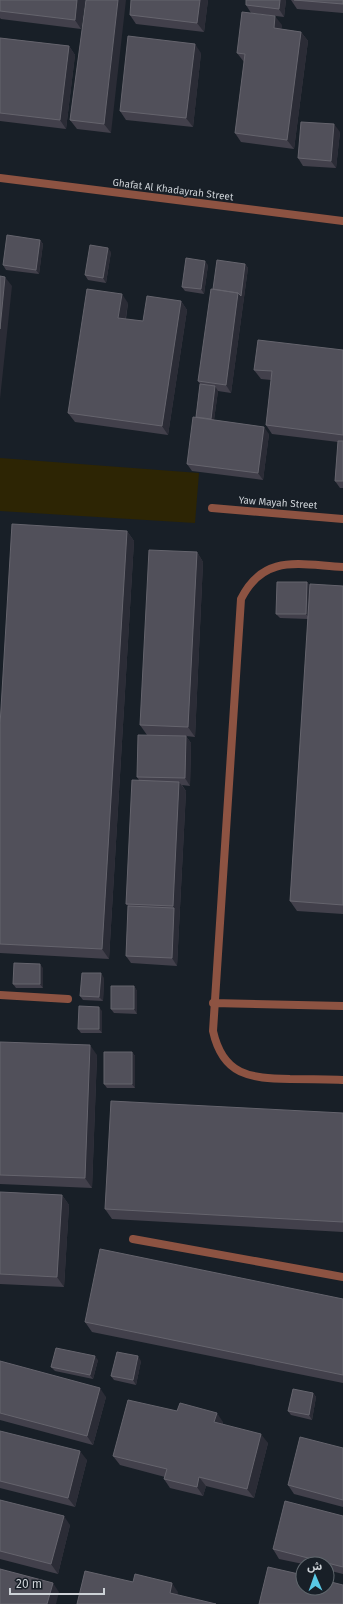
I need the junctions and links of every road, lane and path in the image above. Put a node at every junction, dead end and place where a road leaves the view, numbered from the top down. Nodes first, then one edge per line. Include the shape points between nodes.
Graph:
1 (0, 178) edge
2 (343, 221) edge
3 (212, 508) dead end
4 (343, 518) edge
5 (343, 567) edge
6 (0, 995) edge
7 (68, 999) dead end
8 (214, 1003) junction
9 (343, 1006) edge
10 (343, 1080) edge
11 (133, 1239) dead end
12 (343, 1277) edge

1 - 2 street, Ghafat Al Khadayrah Street
3 - 4 street, Yaw Mayah Street
5 - 8 street via 288,564 277,566 256,576 241,599
6 - 7 street
8 - 9 street
8 - 10 street via 213,1031 216,1045 223,1057 246,1075 260,1078
11 - 12 street

